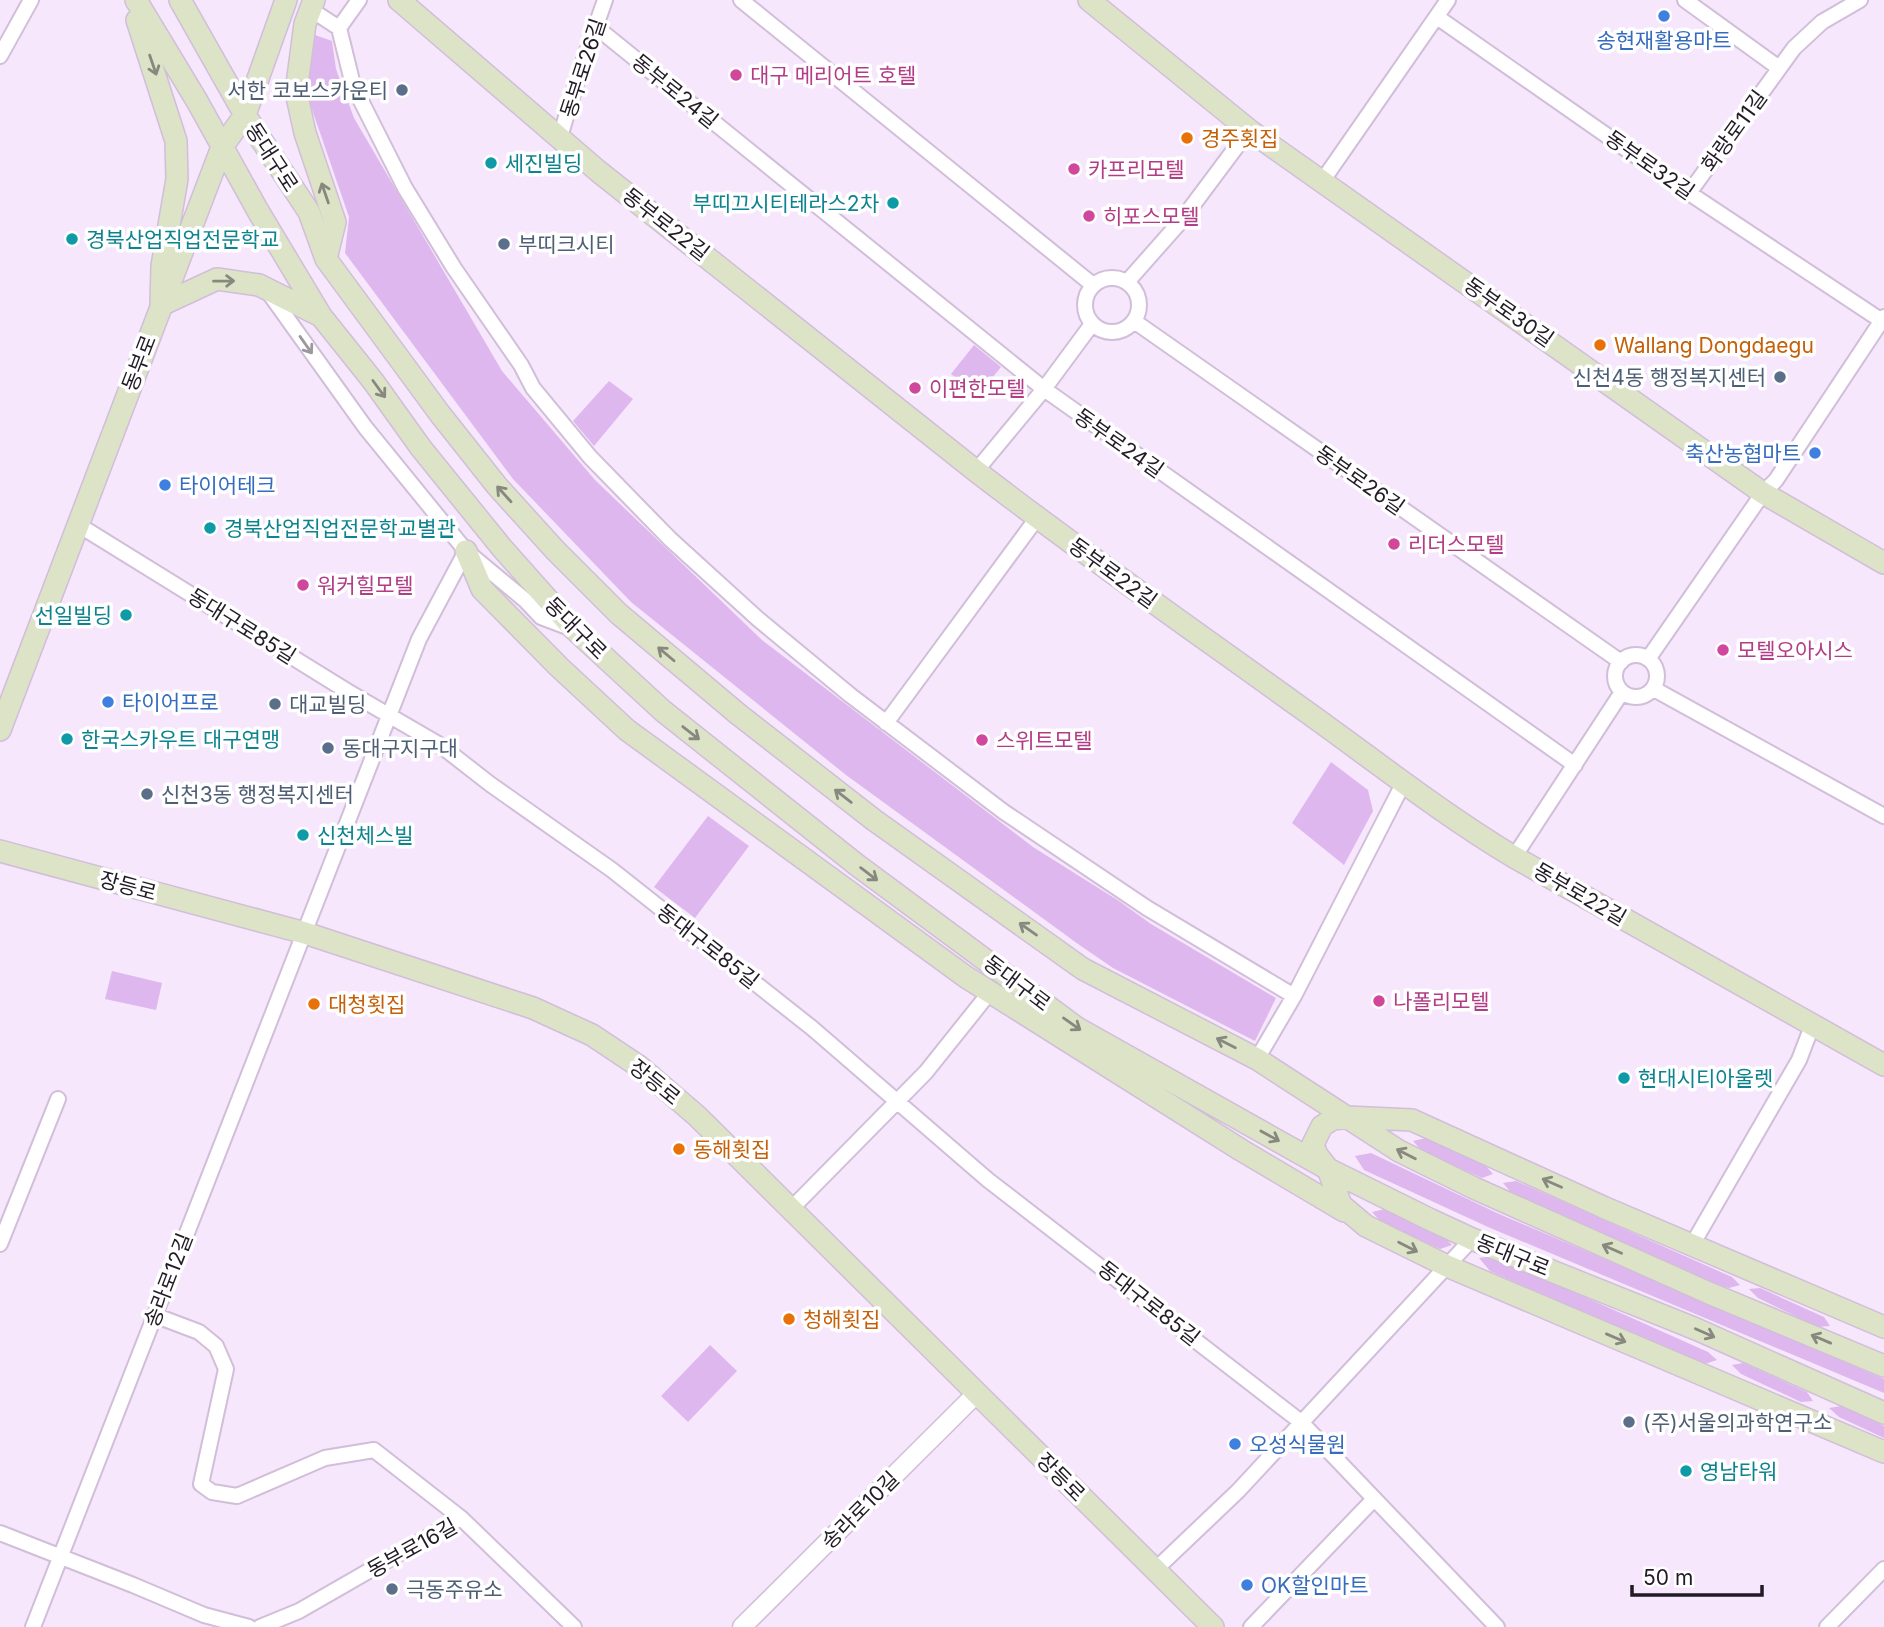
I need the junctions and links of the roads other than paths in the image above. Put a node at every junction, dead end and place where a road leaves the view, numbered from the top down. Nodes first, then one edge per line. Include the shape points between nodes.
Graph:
1 (31, 0) edge
2 (133, 0) edge
3 (180, 0) edge
4 (286, 0) edge
5 (359, 0) edge
6 (399, 0) edge
7 (605, 0) edge
8 (741, 0) edge
9 (1089, 0) edge
10 (1448, 0) edge
11 (1685, 0) edge
12 (1860, 0) edge
13 (313, 3) edge
14 (1437, 17) junction
15 (596, 27) junction
16 (339, 28) junction
17 (0, 56) edge
18 (1779, 68) junction
19 (245, 114) junction
20 (1249, 130) junction
21 (560, 137) junction
22 (222, 147) junction
23 (1323, 180) junction
24 (1689, 193) junction
25 (326, 259) junction
26 (1127, 282) junction
27 (1093, 285) junction
28 (266, 289) junction
29 (161, 305) junction
30 (321, 316) junction
31 (1883, 319) edge
32 (1134, 321) junction
33 (1092, 324) junction
34 (1044, 389) junction
35 (976, 471) junction
36 (1763, 493) junction
37 (1037, 518) junction
38 (77, 524) junction
39 (466, 551) junction
40 (1884, 563) edge
41 (574, 629) junction
42 (1648, 659) junction
43 (1621, 662) junction
44 (1654, 689) junction
45 (1622, 692) junction
46 (388, 715) junction
47 (886, 723) junction
48 (0, 730) edge
49 (1575, 765) junction
50 (1404, 782) junction
51 (1884, 816) edge
52 (0, 852) edge
53 (1514, 857) junction
54 (305, 933) junction
55 (990, 992) junction
56 (1294, 996) junction
57 (1812, 1026) junction
58 (1257, 1059) junction
59 (1884, 1065) edge
60 (58, 1099) dead end
61 (898, 1101) junction
62 (1347, 1117) junction
63 (1328, 1169) junction
64 (791, 1209) junction
65 (1366, 1226) junction
66 (1472, 1239) junction
67 (0, 1244) edge
68 (1692, 1245) junction
69 (1447, 1266) junction
70 (154, 1315) junction
71 (1884, 1327) edge
72 (1884, 1366) edge
73 (977, 1393) junction
74 (1884, 1413) edge
75 (1301, 1422) junction
76 (1884, 1452) edge
77 (1374, 1499) junction
78 (461, 1518) junction
79 (0, 1533) edge
80 (61, 1556) junction
81 (1884, 1569) edge
82 (1155, 1570) junction
83 (33, 1627) edge
84 (249, 1627) edge
85 (260, 1627) edge
86 (574, 1627) edge
87 (742, 1627) edge
88 (1213, 1627) edge
89 (1251, 1627) edge
90 (1497, 1627) edge
91 (1827, 1627) edge

1 - 17 street
2 - 22 main road, 동대구로
2 -> 29 main road via 176,141 177,179 162,266
3 - 19 main road, 동대구로
4 - 19 main road, 동부로
5 - 16 street
6 - 21 main road, 동부로22길
7 - 15 street, 동부로26길
8 - 27 street
9 - 20 main road, 동부로30길
10 - 14 street
11 - 18 street, 화랑로11길
12 - 18 street, 화랑로11길 via 1822,22
13 - 16 street
25 -> 13 main road via 335,222 296,92 305,24
14 - 23 street
14 - 24 street, 동부로32길
15 - 21 street, 동부로26길
15 - 34 street, 동부로24길
16 - 47 street via 353,85 405,188 533,387 590,457 670,539 758,619
18 - 24 street, 화랑로11길
19 - 22 main road, 동부로
19 - 25 main road, 동대구로 via 309,212
20 - 23 main road, 동부로30길
20 - 26 street
21 - 35 main road, 동부로22길
22 - 29 main road, 동부로
22 - 30 main road, 동대구로
23 - 36 main road, 동부로30길
24 - 31 street, 동부로32길
58 -> 25 main road, 동대구로 via 1083,969 874,820 738,715 619,614 497,486
26 - 27 street via 1109,277
26 - 32 street via 1138,295
27 - 33 street via 1084,300
29 -> 28 main road via 217,279
28 - 30 main road
28 -> 39 street via 365,428
29 - 38 main road, 동부로
30 -> 41 main road, 동대구로 via 429,458
31 - 36 street
32 - 33 street via 1115,332
32 - 43 street, 동부로26길
33 - 34 street
34 - 35 street
34 - 49 street, 동부로24길
35 - 37 main road, 동부로22길
36 - 40 main road, 동부로30길
36 - 42 street
37 - 47 street
37 - 50 main road, 동부로22길
38 - 46 street, 동대구로85길
38 - 48 main road, 동부로
39 - 41 street via 541,617
39 - 46 street, 송라로12길 via 419,639
39 - 55 main road via 482,589 627,730
41 -> 63 main road, 동대구로 via 663,711 857,865 1077,1028
42 - 43 street via 1635,655
42 - 44 street via 1657,669
43 - 45 street via 1616,679
44 - 45 street via 1642,697
44 - 51 street
45 - 49 street
46 - 54 street, 송라로12길
46 - 61 street, 동대구로85길 via 440,745 612,870
47 - 56 street via 1044,840
49 - 53 street
50 - 53 main road, 동부로22길
50 - 56 street
52 - 54 main road, 장등로
53 - 57 main road, 동부로22길
54 - 64 main road, 장등로 via 533,1008 592,1035 640,1067 697,1116
54 - 70 street, 송라로12길
55 - 61 street
55 - 65 main road
56 - 58 street
57 - 59 main road, 동부로22길
57 - 68 street via 1799,1060
58 - 62 main road, 동대구로
60 - 67 street
61 - 64 street
61 - 75 street, 동대구로85길 via 988,1180
62 - 63 main road via 1322,1126 1312,1144
68 -> 62 main road via 1412,1120
72 -> 62 main road, 동대구로 via 1474,1188 1399,1151
63 - 65 main road via 1341,1205
63 - 66 main road, 동대구로
64 - 73 main road, 장등로
65 -> 69 main road
66 - 69 street
66 -> 74 main road, 동대구로 via 1696,1329
68 - 71 main road
69 - 75 street
69 -> 76 main road
70 - 78 street via 199,1332 216,1346 226,1368 201,1484 212,1492 237,1496 325,1458 374,1450
70 - 80 street, 송라로12길
73 - 82 main road, 장등로
73 - 87 street, 송라로10길
75 - 77 street, 동대구로85길
75 - 82 street via 1238,1491
77 - 89 street
77 - 90 street
78 - 85 street, 동부로16길 via 310,1605
78 - 86 street, 동부로16길
79 - 80 street
80 - 83 street, 송라로12길
80 - 84 street via 204,1615
81 - 91 street
82 - 88 main road, 장등로

